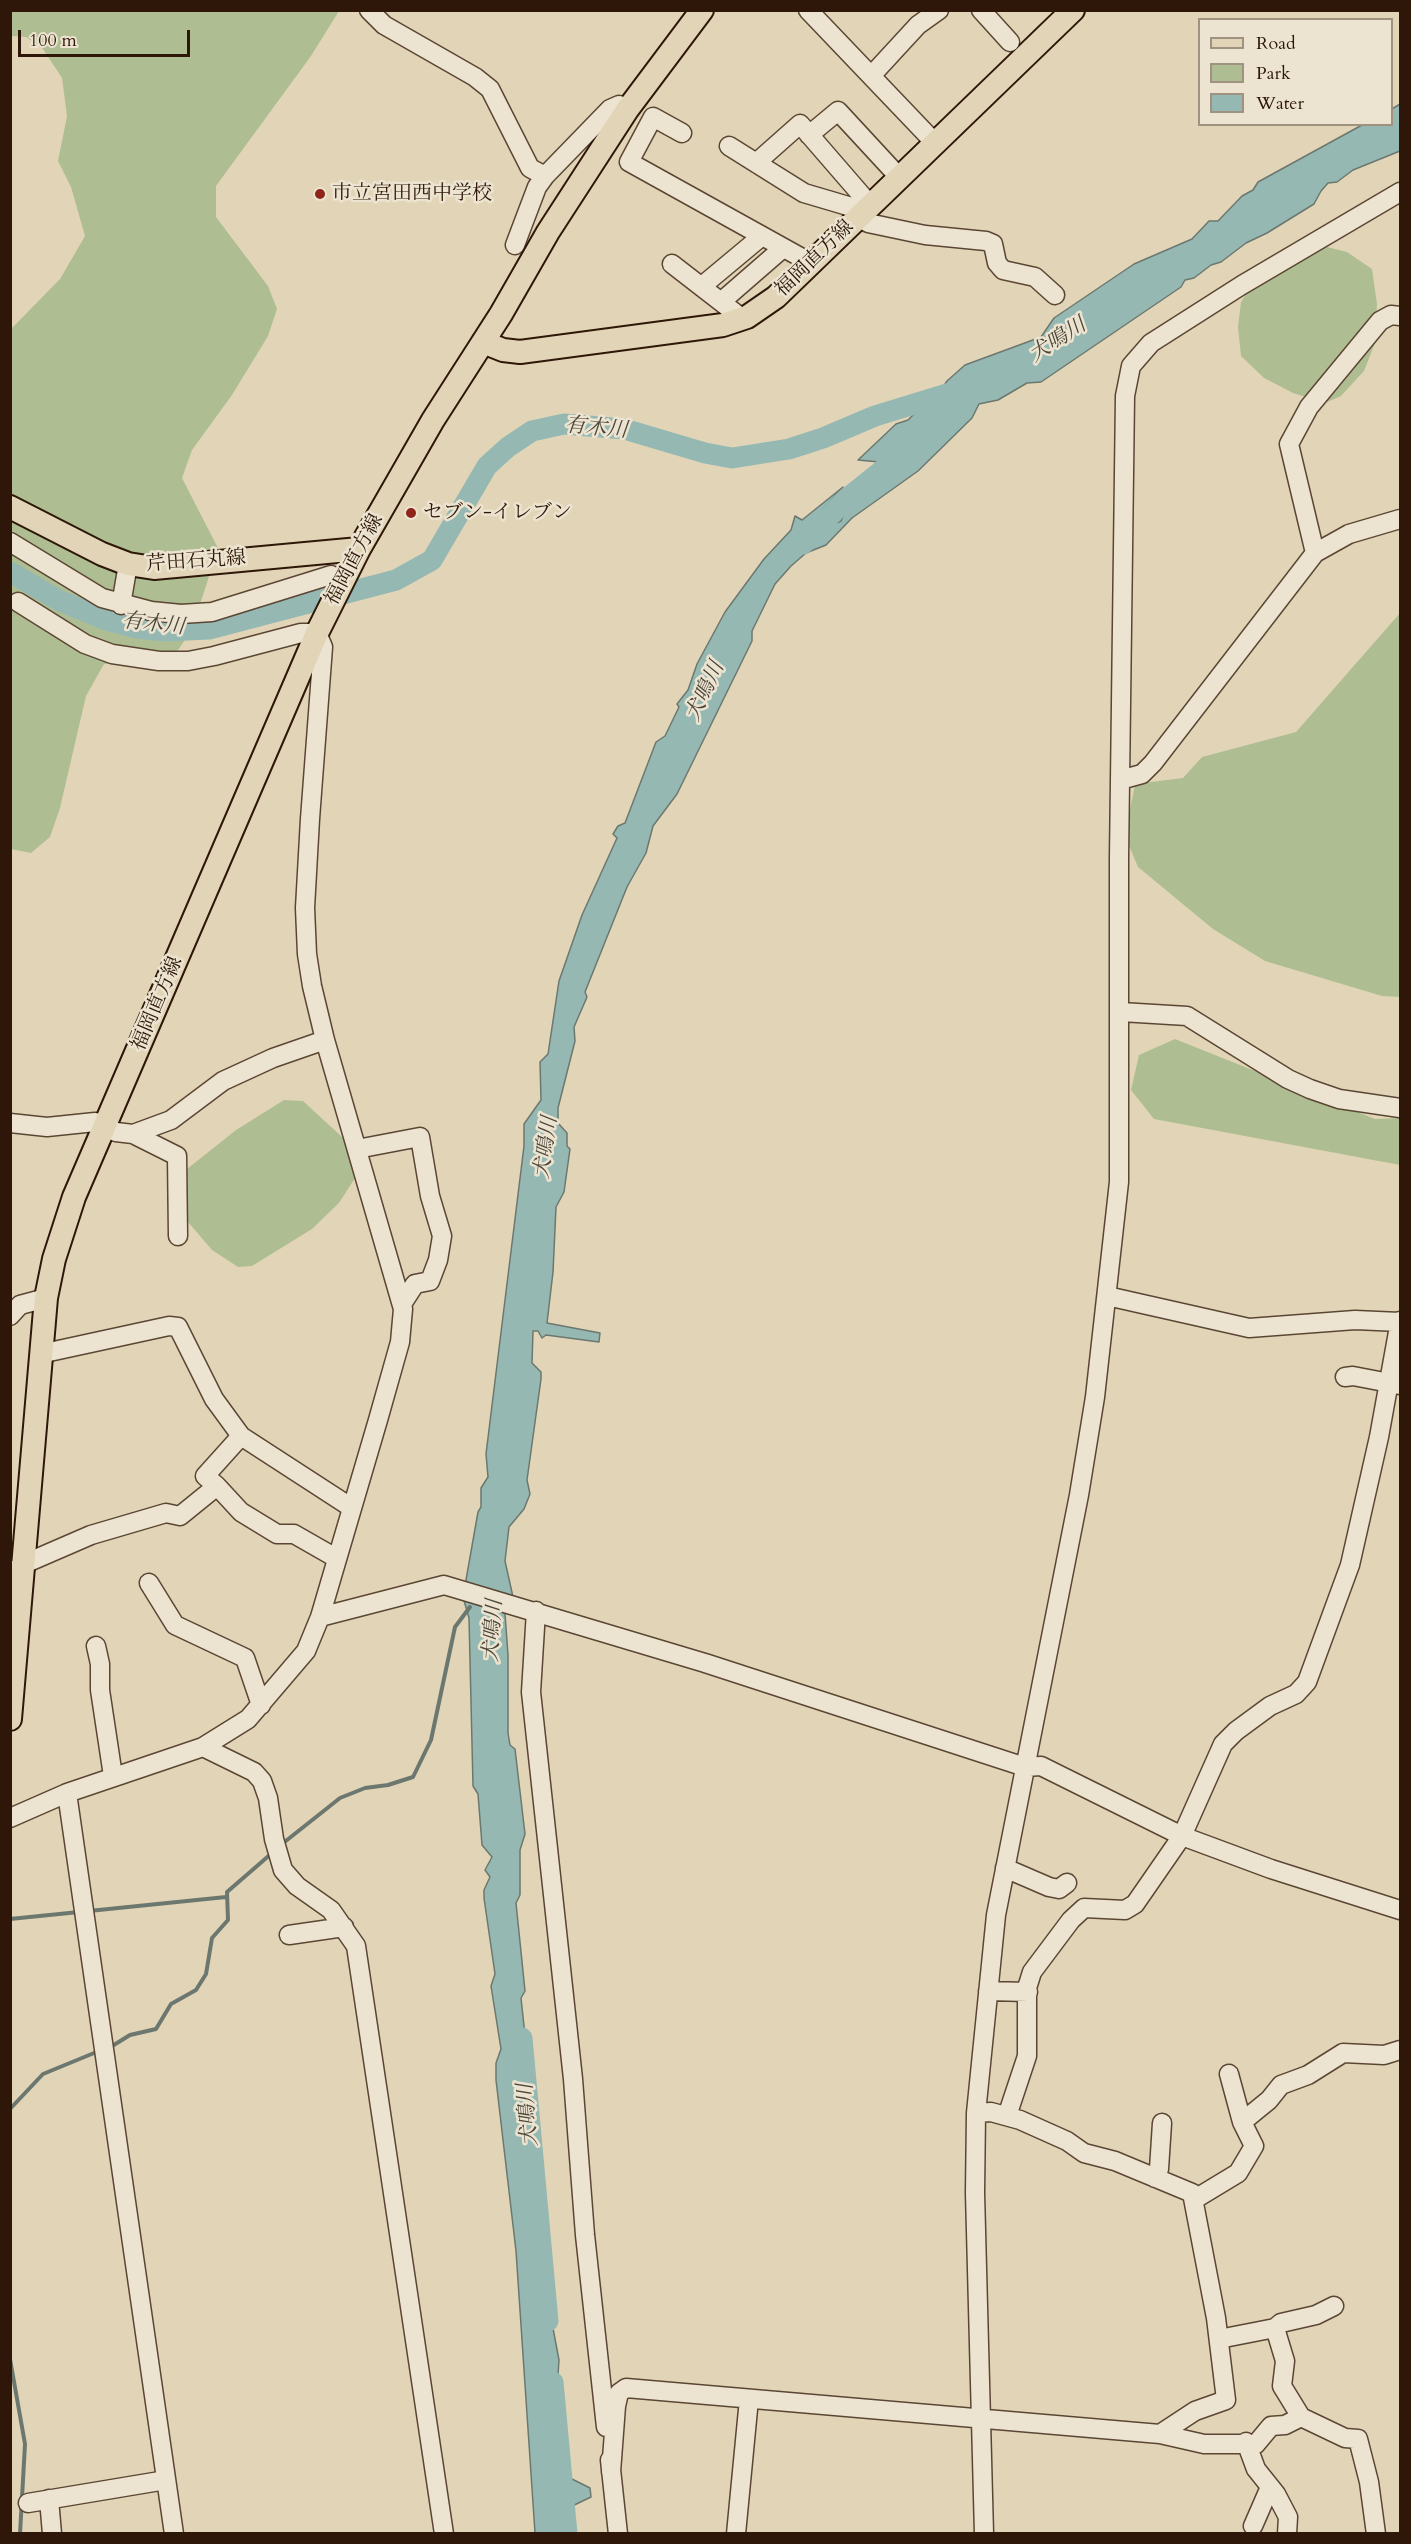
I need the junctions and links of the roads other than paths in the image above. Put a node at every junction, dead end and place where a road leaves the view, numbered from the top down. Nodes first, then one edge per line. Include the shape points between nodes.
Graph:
1 (369, 10) edge
2 (702, 10) edge
3 (808, 10) edge
4 (939, 10) edge
5 (981, 10) edge
6 (1072, 10) edge
7 (1010, 42) dead end
8 (871, 76) junction
9 (627, 110) junction
10 (682, 133) dead end
11 (809, 135) junction
12 (935, 142) junction
13 (729, 146) dead end
14 (756, 163) junction
15 (545, 176) junction
16 (899, 177) junction
17 (1401, 192) edge
18 (866, 210) junction
19 (762, 236) junction
20 (515, 244) dead end
21 (783, 248) junction
22 (811, 263) junction
23 (672, 264) dead end
24 (702, 286) junction
25 (1055, 295) dead end
26 (722, 301) junction
27 (1401, 316) edge
28 (743, 319) junction
29 (483, 342) junction
30 (10, 507) edge
31 (1401, 519) edge
32 (10, 542) edge
33 (359, 549) junction
34 (1316, 553) junction
35 (128, 564) junction
36 (340, 573) junction
37 (18, 602) dead end
38 (121, 605) junction
39 (320, 627) junction
40 (1120, 780) junction
41 (1121, 1012) junction
42 (325, 1041) junction
43 (1401, 1108) edge
44 (10, 1123) edge
45 (106, 1126) junction
46 (134, 1134) junction
47 (357, 1149) junction
48 (178, 1236) dead end
49 (1107, 1296) junction
50 (46, 1298) junction
51 (402, 1304) junction
52 (10, 1316) edge
53 (1400, 1322) edge
54 (40, 1354) junction
55 (1345, 1377) dead end
56 (1395, 1384) edge
57 (241, 1436) junction
58 (217, 1486) junction
59 (352, 1508) junction
60 (336, 1558) junction
61 (17, 1561) edge
62 (149, 1583) dead end
63 (536, 1611) junction
64 (320, 1617) junction
65 (15, 1622) edge
66 (96, 1646) dead end
67 (261, 1705) junction
68 (11, 1713) edge
69 (10, 1719) edge
70 (203, 1747) junction
71 (1025, 1767) junction
72 (113, 1776) junction
73 (67, 1792) junction
74 (10, 1818) edge
75 (1182, 1836) junction
76 (1005, 1868) junction
77 (1067, 1883) dead end
78 (1401, 1910) edge
79 (345, 1927) junction
80 (289, 1935) dead end
81 (988, 1991) junction
82 (1028, 1992) junction
83 (1401, 2050) edge
84 (1229, 2074) dead end
85 (976, 2113) junction
86 (1007, 2116) junction
87 (1242, 2122) junction
88 (1162, 2123) dead end
89 (1155, 2178) junction
90 (1195, 2199) junction
91 (1334, 2306) dead end
92 (1275, 2328) junction
93 (1219, 2339) junction
94 (749, 2399) junction
95 (1301, 2417) junction
96 (981, 2419) junction
97 (1160, 2434) junction
98 (1246, 2442) junction
99 (611, 2472) junction
100 (166, 2480) junction
101 (1270, 2487) junction
102 (49, 2499) junction
103 (28, 2503) dead end
104 (1253, 2526) dead end
105 (52, 2534) edge
106 (174, 2534) edge
107 (444, 2534) edge
108 (618, 2534) edge
109 (736, 2534) edge
110 (984, 2534) edge
111 (1287, 2534) edge
112 (1376, 2534) edge

1 - 15 street via 384,25 490,89 530,168
2 - 9 main road, 福岡直方線
3 - 8 street
4 - 8 street via 918,25
5 - 7 street
6 - 12 main road, 福岡直方線
8 - 12 street
9 - 15 street via 619,105 610,109
9 - 29 main road, 福岡直方線
10 - 19 street via 653,117 629,162
11 - 14 street via 800,124
11 - 16 street via 838,111
11 - 18 street
12 - 16 main road, 福岡直方線
13 - 14 street
14 - 18 street via 804,193
15 - 20 street via 537,186
16 - 18 main road, 福岡直方線
17 - 40 street via 1179,325 1152,343 1131,366 1123,433
18 - 22 main road, 福岡直方線
18 - 25 street via 868,223 993,244 997,263 1003,270 1035,277
19 - 21 street
19 - 24 street
21 - 22 street
21 - 26 street
22 - 28 main road, 福岡直方線 via 776,297
23 - 24 street
24 - 26 street
26 - 28 street
27 - 34 street via 1391,315 1380,321 1309,407 1288,444
28 - 29 main road, 福岡直方線 via 723,325 520,352
29 - 33 main road, 福岡直方線
30 - 35 main road, 芹田石丸線
31 - 34 street via 1349,534
32 - 38 street via 78,586
33 - 35 main road, 芹田石丸線 via 168,567
33 - 36 main road, 福岡直方線
34 - 40 street via 1153,763 1142,774
35 - 38 street
36 - 38 street via 212,612 181,614
36 - 39 main road, 福岡直方線
37 - 39 street via 85,644 112,654 159,661 214,657
39 - 42 street via 323,647 305,908 312,986
39 - 45 main road, 福岡直方線
40 - 41 street
41 - 43 street via 1187,1016 1310,1089 1339,1099
41 - 49 street via 1119,1182
42 - 46 street via 273,1058 223,1081 171,1120
42 - 47 street
44 - 45 street via 47,1127 95,1122
45 - 46 street via 116,1132
45 - 50 main road, 福岡直方線 via 63,1227
46 - 48 street via 177,1156
47 - 51 street
47 - 51 street via 420,1137 430,1196 442,1236 430,1281 415,1284
49 - 53 street via 1249,1328 1355,1320
49 - 71 street via 1079,1494
50 - 52 street via 20,1305
50 - 54 main road, 福岡直方線
51 - 59 street via 400,1342
53 - 56 street
54 - 57 street via 178,1327 214,1399
54 - 61 main road, 福岡直方線
55 - 56 street
56 - 75 street via 1348,1573 1307,1683 1296,1694 1270,1706 1223,1744
57 - 58 street via 205,1476
57 - 59 street
58 - 60 street via 241,1512 277,1534 294,1534
58 - 61 street via 180,1516 166,1513
59 - 60 street
60 - 64 street
61 - 65 main road, 福岡直方線
62 - 67 street via 175,1625 245,1658
63 - 64 street via 444,1585
63 - 71 street
63 - 99 street via 531,1692
64 - 67 street via 306,1651
65 - 68 main road, 福岡直方線
66 - 72 street
67 - 70 street via 248,1719
68 - 69 main road, 福岡直方線
70 - 72 street
70 - 79 street via 254,1772 262,1781 283,1870 297,1886 331,1910
71 - 75 street via 1041,1766
71 - 76 street
72 - 73 street
73 - 74 street
73 - 100 street
75 - 78 street
75 - 82 street via 1135,1905 1125,1910 1084,1908 1071,1920 1032,1972
76 - 77 street via 1049,1887 1059,1889
76 - 81 street
79 - 80 street
79 - 107 street via 356,1946
81 - 82 street
81 - 85 street
82 - 86 street via 1027,2056
83 - 87 street via 1384,2055 1343,2053 1308,2075 1281,2085
84 - 87 street
85 - 86 street
85 - 96 street
86 - 89 street via 1066,2141 1084,2153
87 - 90 street via 1254,2146 1238,2173
88 - 89 street
89 - 90 street via 1192,2193
90 - 93 street
91 - 92 street
92 - 93 street
92 - 95 street via 1285,2361 1282,2386
93 - 97 street via 1227,2400 1195,2411
94 - 96 street
94 - 99 street via 626,2388 619,2393 616,2406
94 - 109 street
95 - 98 street via 1285,2425 1271,2426 1257,2444
95 - 112 street via 1346,2438 1358,2439 1370,2482
96 - 97 street
96 - 110 street
97 - 98 street via 1204,2444
98 - 101 street via 1256,2469
99 - 108 street
100 - 102 street
100 - 106 street
101 - 104 street
101 - 111 street via 1288,2517
102 - 103 street
102 - 105 street

